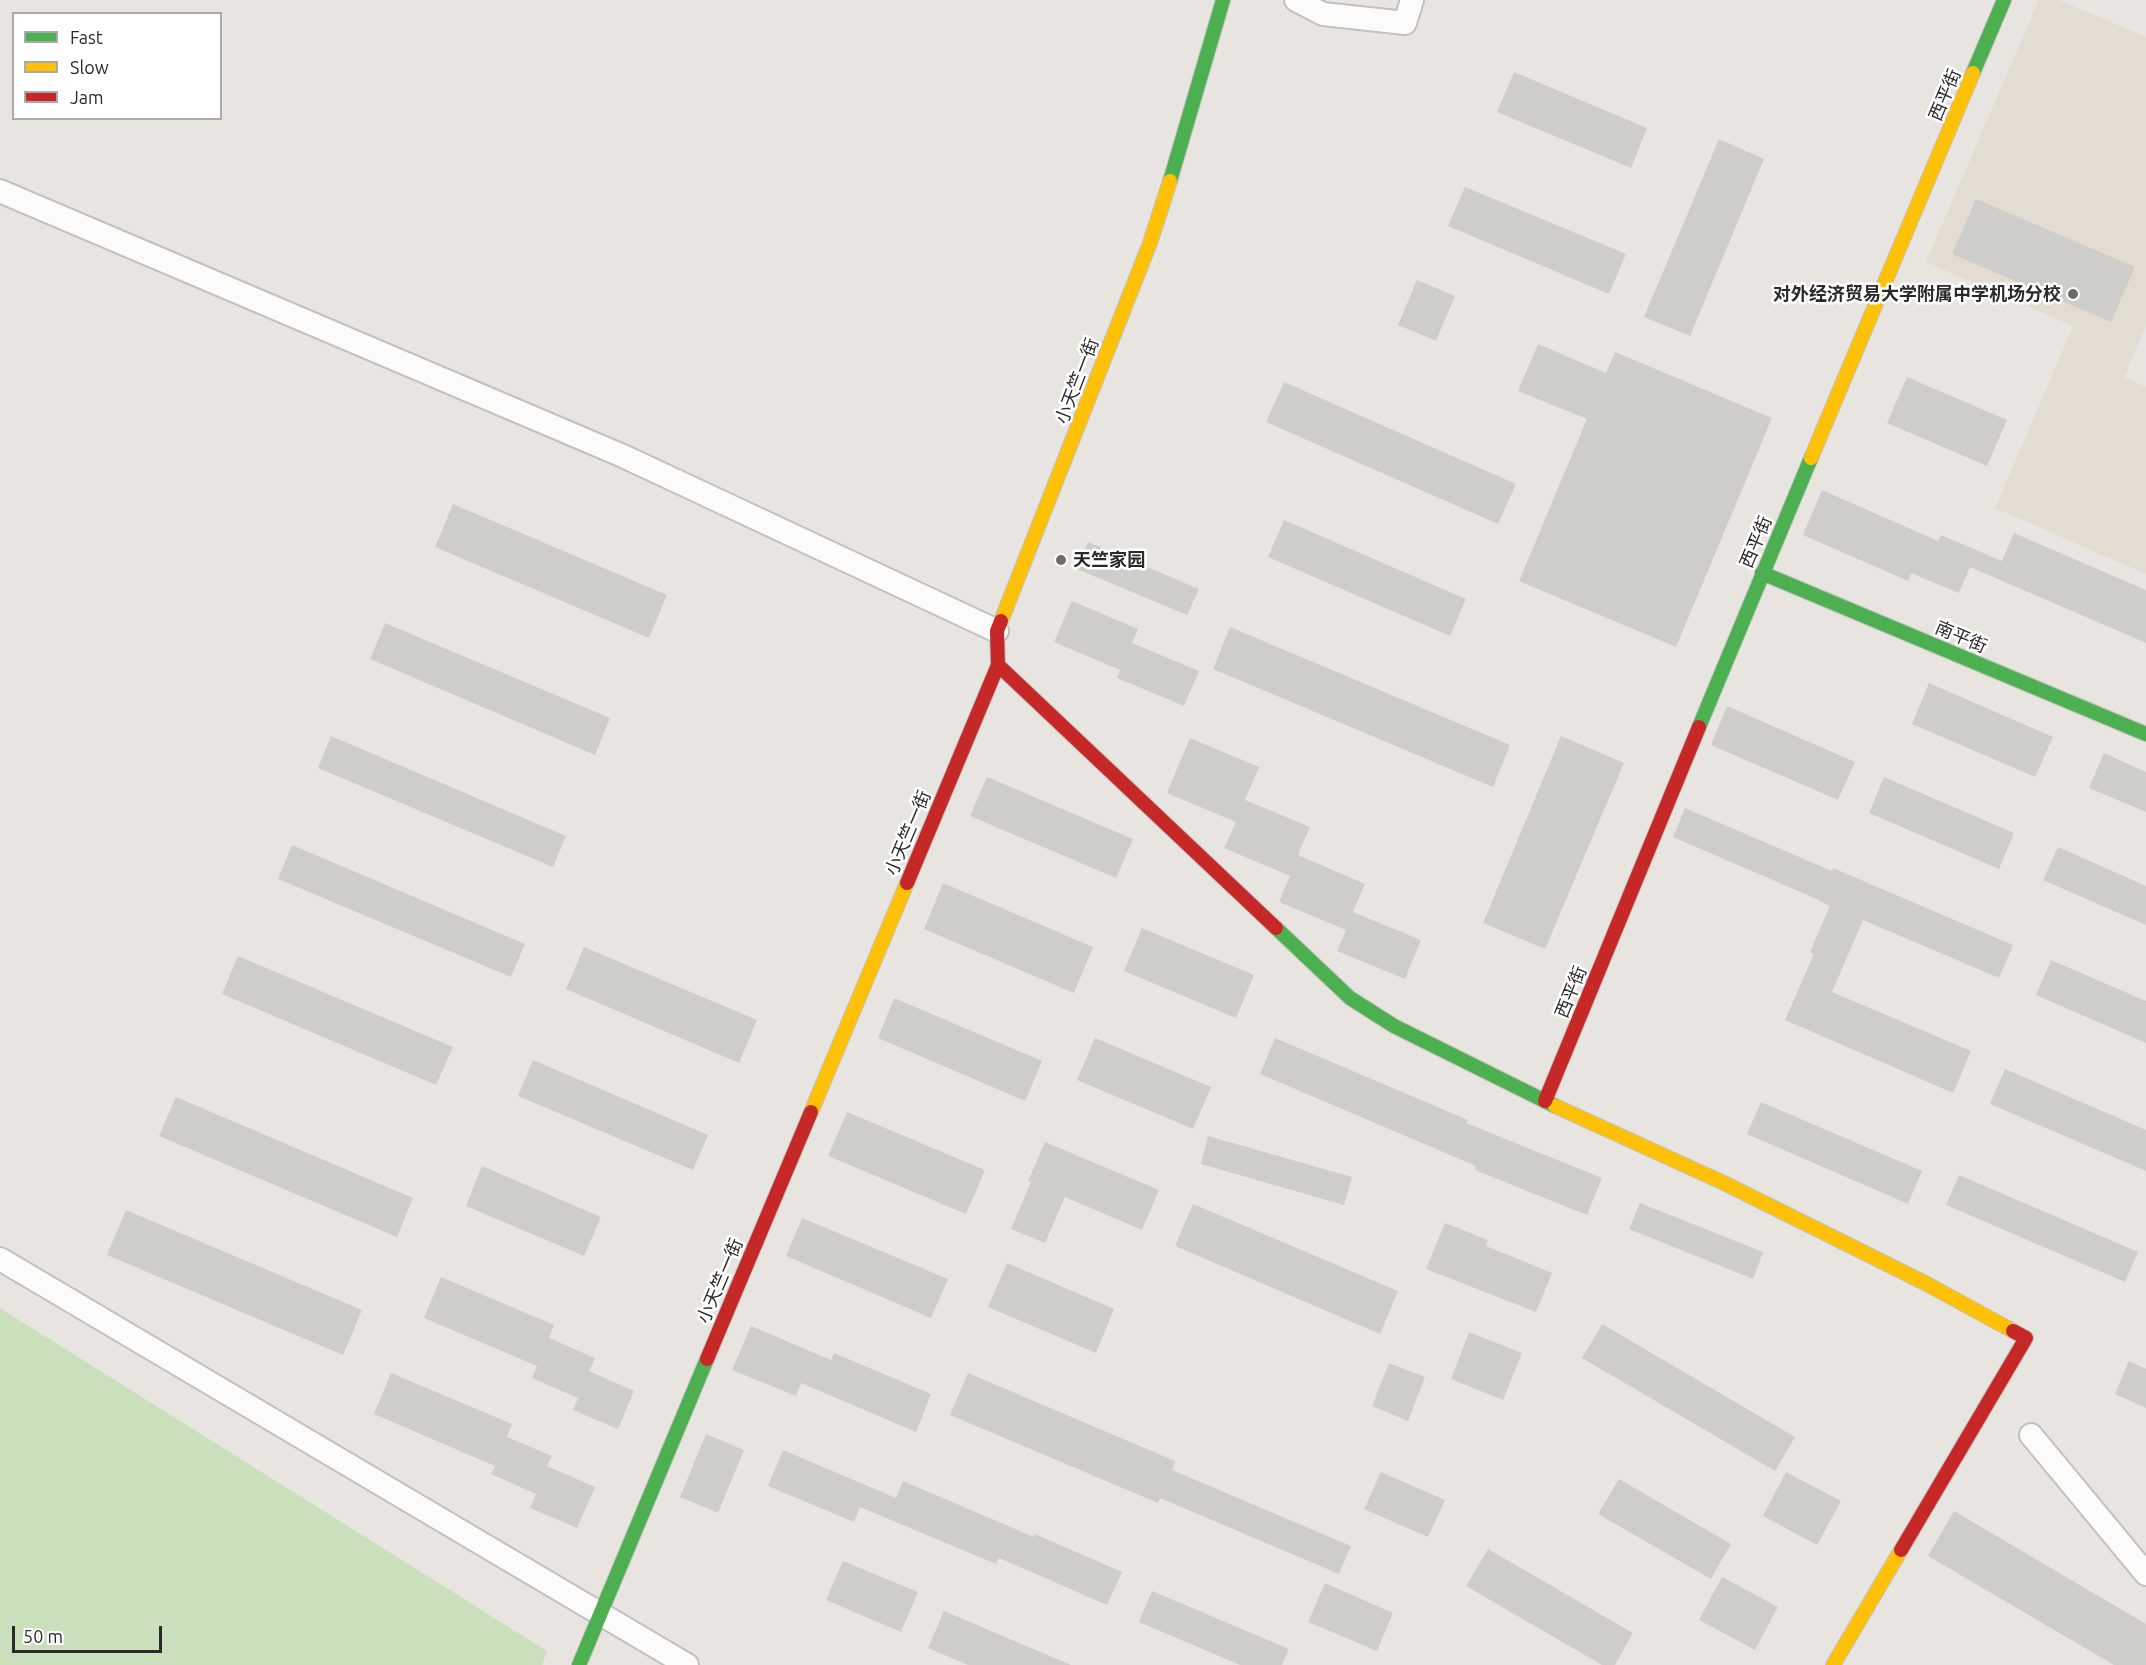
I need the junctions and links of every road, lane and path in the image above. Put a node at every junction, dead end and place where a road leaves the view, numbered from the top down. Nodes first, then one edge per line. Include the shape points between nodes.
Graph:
1 (1223, 0) edge
2 (1296, 0) edge
3 (1412, 0) edge
4 (2004, 0) edge
5 (0, 191) edge
6 (1762, 573) junction
7 (997, 631) junction
8 (998, 664) junction
9 (2146, 734) edge
10 (1545, 1101) junction
11 (0, 1259) edge
12 (2031, 1435) dead end
13 (2146, 1574) edge
14 (599, 1613) junction
15 (579, 1665) edge
16 (687, 1665) edge
17 (1833, 1665) edge

1 - 7 street, 小天竺一街 via 1150,243
2 - 3 street via 1323,14 1405,23
4 - 6 street, 西平街
5 - 7 street via 623,456
6 - 9 street, 南平街
6 - 10 street, 西平街
7 - 8 street, 小天竺一街
8 - 10 street via 1350,998 1394,1026
8 - 14 street, 小天竺一街
10 - 17 street via 1724,1183 1928,1284 2026,1338
11 - 14 street
12 - 13 street
14 - 15 street, 小天竺一街
14 - 16 street

